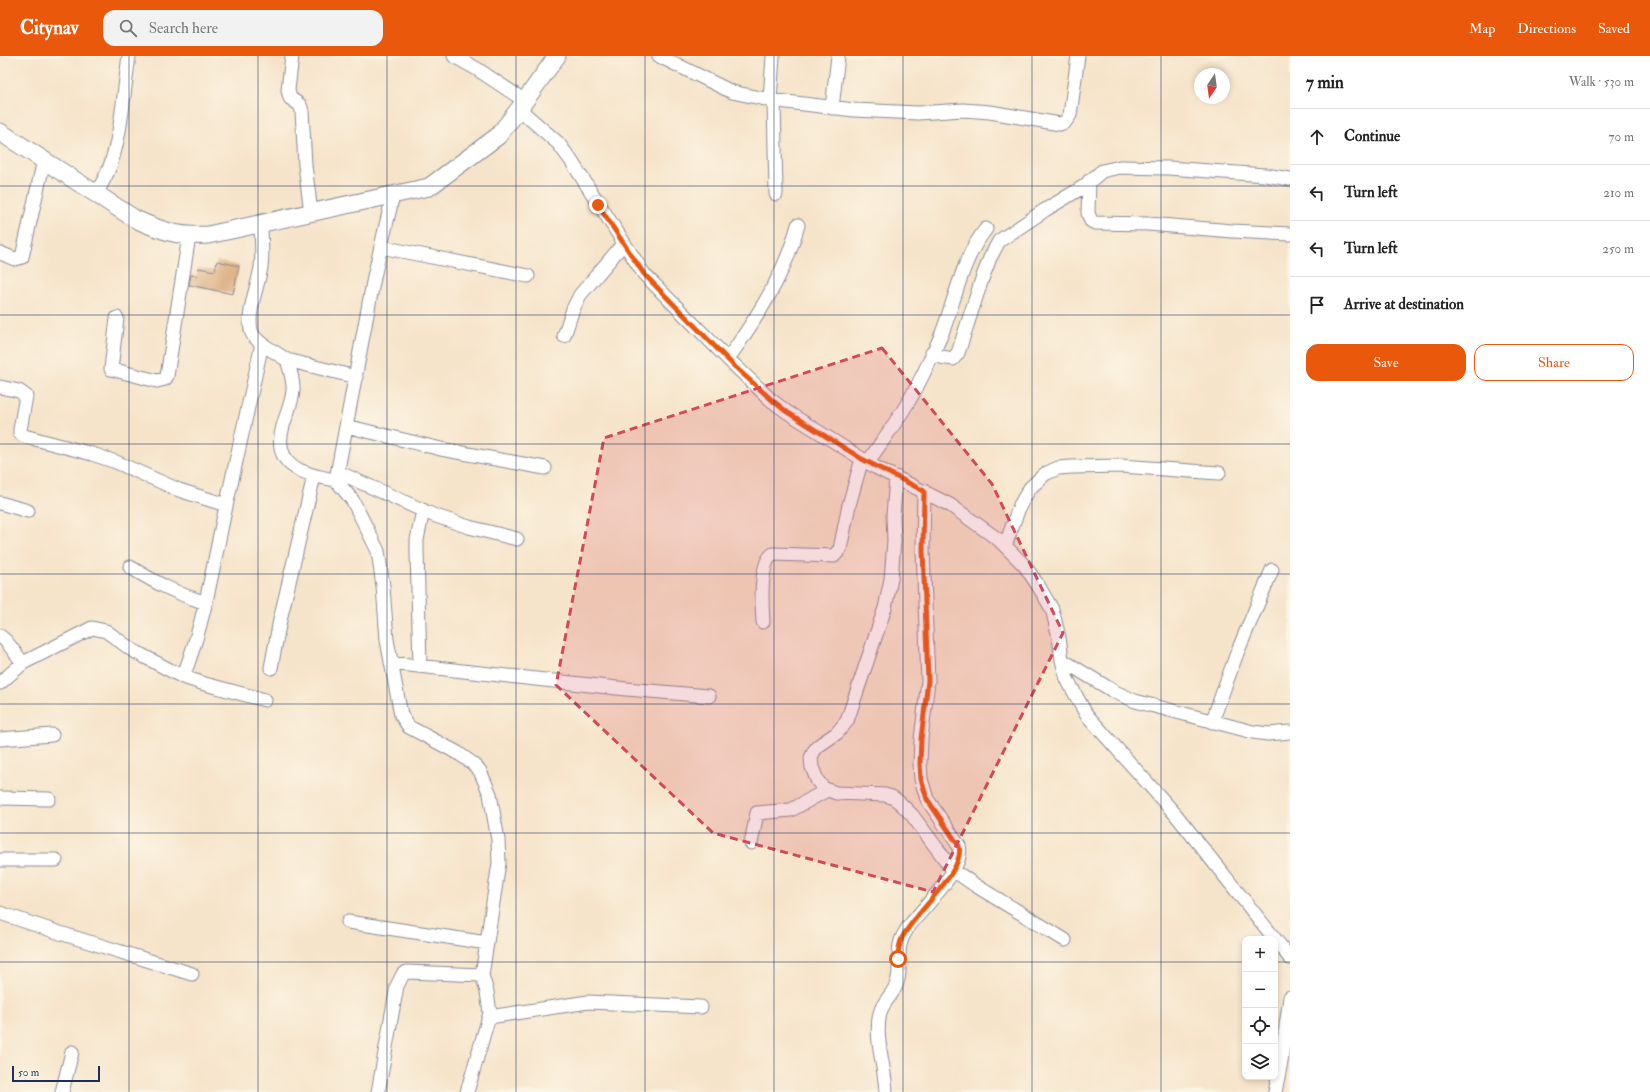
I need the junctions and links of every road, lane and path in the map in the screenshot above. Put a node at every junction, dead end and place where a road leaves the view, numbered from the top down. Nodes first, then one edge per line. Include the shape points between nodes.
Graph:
1 (129, 56) edge
2 (292, 56) edge
3 (454, 56) edge
4 (557, 56) edge
5 (659, 56) edge
6 (773, 56) edge
7 (838, 56) edge
8 (1078, 56) edge
9 (772, 100) junction
10 (522, 105) junction
11 (832, 108) junction
12 (0, 132) edge
13 (44, 160) junction
14 (1290, 179) edge
15 (1089, 181) junction
16 (96, 194) junction
17 (776, 194) dead end
18 (393, 195) junction
19 (311, 213) junction
20 (254, 225) junction
21 (798, 225) dead end
22 (986, 229) dead end
23 (1290, 234) edge
24 (189, 236) junction
25 (624, 243) junction
26 (381, 247) junction
27 (0, 253) edge
28 (528, 276) dead end
29 (117, 318) dead end
30 (564, 336) dead end
31 (262, 344) junction
32 (932, 353) junction
33 (728, 359) junction
34 (287, 360) junction
35 (356, 377) junction
36 (0, 387) edge
37 (346, 426) junction
38 (865, 460) junction
39 (545, 468) dead end
40 (1219, 473) dead end
41 (314, 476) junction
42 (337, 476) junction
43 (896, 477) junction
44 (924, 491) junction
45 (0, 503) edge
46 (226, 505) junction
47 (423, 510) junction
48 (28, 511) dead end
49 (517, 539) dead end
50 (1005, 546) junction
51 (130, 567) dead end
52 (1272, 570) dead end
53 (206, 603) junction
54 (763, 622) dead end
55 (0, 636) edge
56 (20, 658) junction
57 (1062, 660) junction
58 (391, 662) junction
59 (420, 666) junction
60 (271, 668) dead end
61 (183, 677) junction
62 (0, 683) edge
63 (709, 696) dead end
64 (265, 700) dead end
65 (1212, 722) junction
66 (1290, 731) edge
67 (52, 735) dead end
68 (0, 739) edge
69 (827, 790) junction
70 (0, 798) edge
71 (49, 799) dead end
72 (751, 843) dead end
73 (0, 860) edge
74 (56, 860) dead end
75 (956, 863) junction
76 (0, 913) edge
77 (348, 922) dead end
78 (1065, 940) dead end
79 (487, 943) junction
80 (1290, 958) edge
81 (192, 974) dead end
82 (482, 975) junction
83 (1290, 997) edge
84 (701, 1007) dead end
85 (489, 1017) junction
86 (72, 1052) dead end
87 (62, 1092) edge
88 (378, 1092) edge
89 (467, 1092) edge
90 (886, 1092) edge
91 (1275, 1092) edge

1 - 16 street via 113,159
2 - 19 street via 288,90 290,98 300,105 302,111
3 - 10 street via 477,69
4 - 10 main road
5 - 9 street via 732,92
6 - 9 street
7 - 11 street
8 - 11 street via 1070,115 1060,124 963,110 918,113
9 - 11 street
9 - 17 street
10 - 18 main road via 498,136 429,187
10 - 25 street via 570,159
12 - 13 main road
13 - 16 main road
13 - 27 street via 22,257 15,259
14 - 15 street via 1221,171 1120,167 1102,171
15 - 23 street via 1089,218 1095,223
15 - 32 street via 1000,241 982,279 958,353 953,359
16 - 24 main road via 141,221 170,233
18 - 19 main road
18 - 26 street
19 - 20 main road
20 - 24 main road via 208,235
20 - 31 street via 261,265 253,304 251,332
21 - 33 street via 788,258 766,300
22 - 32 street via 967,263 947,320
24 - 29 street via 165,379 157,381 112,369
25 - 30 street via 580,295
25 - 33 street via 644,274
26 - 28 street
26 - 35 street
31 - 34 street
31 - 46 street
32 - 38 street via 916,389 899,418
33 - 38 street via 787,412
34 - 35 street
34 - 41 street via 293,390 282,429 281,448 284,457 297,470
35 - 37 street
36 - 46 street via 20,391 26,396 20,430 22,435 116,462 179,490
37 - 39 street via 440,449
37 - 42 street
38 - 43 street
38 - 54 street via 849,505 837,554 773,554 768,559 763,584
40 - 50 street via 1122,466 1058,468 1045,474 1030,488 1020,505
41 - 42 street
41 - 60 street
42 - 47 street
42 - 58 street via 353,501 378,551
43 - 44 street
43 - 69 street via 893,558 885,608 846,721 832,738 818,746 811,758 817,780
44 - 50 street via 950,505
44 - 75 street via 923,550 928,681 921,739 921,779 927,799 959,846
45 - 48 street
46 - 53 street
47 - 49 street via 469,527
47 - 59 street via 417,540
50 - 57 street via 1025,566 1048,600 1059,637
51 - 53 street via 171,591
52 - 65 street via 1237,653
53 - 61 street via 195,647
55 - 56 street
56 - 61 street via 56,648 87,629 99,628 132,650
56 - 62 street
57 - 65 street via 1135,701
57 - 80 street via 1067,679 1086,714 1176,815
58 - 59 street
58 - 79 street via 404,722 472,763 480,771 490,794 499,863
59 - 63 street
61 - 64 street
65 - 66 street via 1261,734
67 - 68 street
69 - 72 street via 791,810 757,813
69 - 75 street via 841,794 892,797
70 - 71 street
73 - 74 street
75 - 78 street via 978,887
75 - 90 street via 936,894 907,929 898,949 896,988 882,1004 878,1024
76 - 81 street
77 - 79 street
79 - 82 street
82 - 85 street via 489,1003
82 - 88 street via 407,972 403,974 397,986
83 - 91 street
84 - 85 street via 588,1002
85 - 89 street
86 - 87 street

